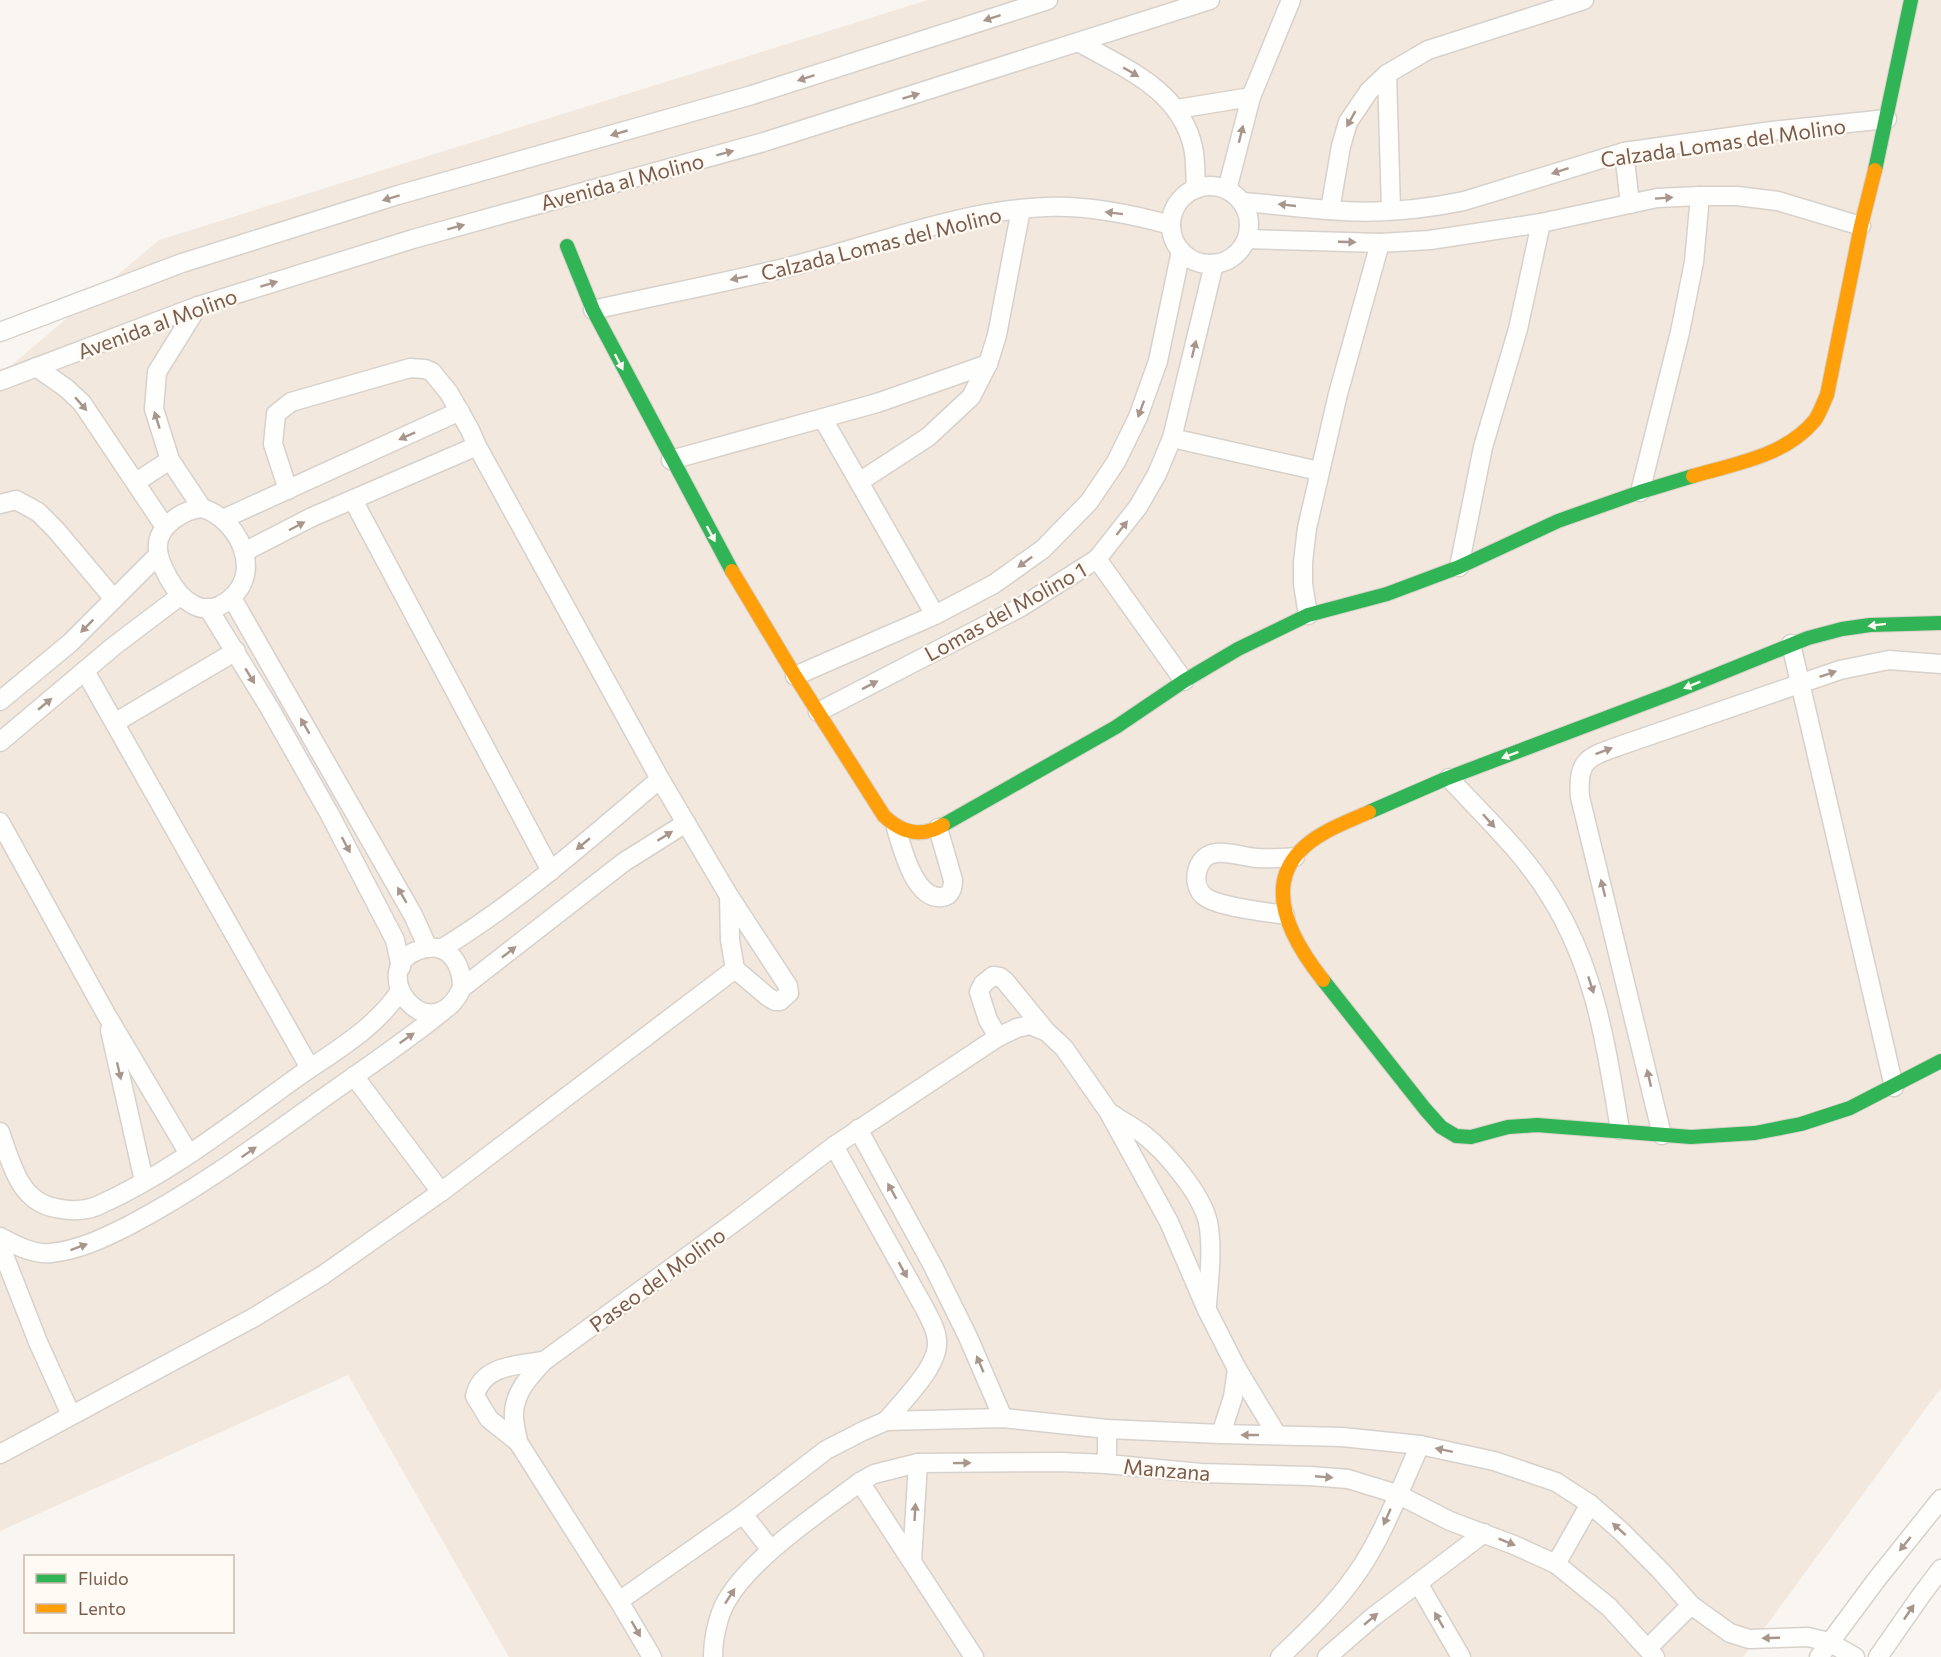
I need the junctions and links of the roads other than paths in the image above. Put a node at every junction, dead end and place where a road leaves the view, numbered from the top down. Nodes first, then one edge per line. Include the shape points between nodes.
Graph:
1 (1048, 0) edge
2 (1210, 0) edge
3 (1292, 0) edge
4 (1584, 0) edge
5 (1911, 0) edge
6 (1167, 7) edge
7 (1080, 43) junction
8 (1387, 74) junction
9 (1251, 98) junction
10 (1177, 109) junction
11 (1887, 119) junction
12 (1624, 152) junction
13 (1196, 189) junction
14 (1234, 196) junction
15 (1700, 196) junction
16 (1630, 204) junction
17 (1021, 209) junction
18 (1330, 210) junction
19 (1390, 210) junction
20 (1541, 223) junction
21 (1171, 225) junction
22 (1861, 226) junction
23 (1247, 239) junction
24 (1380, 243) junction
25 (567, 246) dead end
26 (1181, 251) junction
27 (1215, 264) junction
28 (198, 306) junction
29 (592, 310) junction
30 (0, 332) edge
31 (988, 364) junction
32 (36, 367) junction
33 (0, 381) edge
34 (460, 411) junction
35 (823, 419) junction
36 (1172, 438) junction
37 (477, 446) junction
38 (170, 460) junction
39 (671, 460) junction
40 (1319, 471) junction
41 (136, 482) junction
42 (859, 482) junction
43 (288, 490) junction
44 (1640, 492) junction
45 (353, 500) junction
46 (0, 504) edge
47 (202, 508) junction
48 (223, 519) junction
49 (165, 526) junction
50 (244, 552) junction
51 (158, 555) junction
52 (1097, 559) junction
53 (1459, 567) junction
54 (180, 596) junction
55 (232, 598) junction
56 (114, 599) junction
57 (208, 608) junction
58 (935, 615) junction
59 (1308, 615) junction
60 (1941, 623) edge
61 (1791, 644) junction
62 (236, 651) junction
63 (1941, 664) edge
64 (85, 671) junction
65 (795, 676) junction
66 (1184, 681) junction
67 (1799, 684) junction
68 (0, 701) edge
69 (818, 712) junction
70 (116, 723) junction
71 (0, 742) edge
72 (1449, 778) junction
73 (660, 779) junction
74 (0, 822) edge
75 (686, 823) junction
76 (896, 828) junction
77 (938, 828) junction
78 (1294, 857) junction
79 (551, 871) junction
80 (729, 896) junction
81 (1285, 915) junction
82 (434, 949) junction
83 (401, 967) junction
84 (735, 969) junction
85 (462, 988) junction
86 (400, 991) junction
87 (443, 1011) junction
88 (106, 1014) junction
89 (1047, 1032) junction
90 (998, 1037) junction
91 (1941, 1061) edge
92 (310, 1068) junction
93 (354, 1076) junction
94 (1894, 1087) junction
95 (1108, 1111) junction
96 (858, 1129) junction
97 (1620, 1130) junction
98 (0, 1132) edge
99 (1662, 1135) junction
100 (834, 1146) junction
101 (189, 1154) junction
102 (144, 1181) junction
103 (441, 1192) junction
104 (0, 1238) edge
105 (0, 1245) edge
106 (1207, 1310) junction
107 (968, 1337) junction
108 (938, 1343) junction
109 (544, 1361) junction
110 (1237, 1369) junction
111 (71, 1415) junction
112 (1003, 1418) junction
113 (886, 1421) junction
114 (1107, 1429) junction
115 (1221, 1434) junction
116 (1277, 1435) junction
117 (518, 1442) junction
118 (1420, 1445) junction
119 (0, 1454) edge
120 (918, 1463) junction
121 (1107, 1464) junction
122 (860, 1482) junction
123 (1398, 1494) junction
124 (1941, 1498) edge
125 (1590, 1504) junction
126 (743, 1514) junction
127 (1484, 1533) junction
128 (771, 1550) junction
129 (912, 1561) junction
130 (1556, 1564) junction
131 (1941, 1569) edge
132 (1418, 1582) junction
133 (619, 1601) junction
134 (1691, 1605) junction
135 (1824, 1650) edge
136 (1651, 1653) edge
137 (713, 1654) edge
138 (652, 1657) edge
139 (974, 1657) edge
140 (1280, 1657) edge
141 (1327, 1657) edge
142 (1461, 1657) edge
143 (1855, 1657) edge
144 (1878, 1657) edge

1 -> 30 street via 752,95 398,195 182,263
2 - 6 street, Avenida al Molino
3 - 9 street
4 - 8 street via 1428,50
5 - 11 street
6 - 7 street, Avenida al Molino
7 -> 10 street via 1150,83
28 -> 7 street, Avenida al Molino via 413,239 764,142
8 -> 18 street via 1369,91 1348,122
8 - 19 street
9 - 10 street
14 -> 9 street
10 - 13 street via 1193,148
11 - 12 street, Calzada Lomas del Molino
11 - 22 street
12 - 16 street
12 -> 19 street, Calzada Lomas del Molino via 1464,201
13 - 14 street via 1217,187
13 - 21 street via 1178,203
18 -> 14 street, Calzada Lomas del Molino
14 - 23 street via 1249,220
16 -> 15 street
15 - 22 street via 1778,201
15 - 44 street via 1694,262 1680,332
16 - 20 street
21 -> 17 street, Calzada Lomas del Molino via 1085,209
17 -> 29 street, Calzada Lomas del Molino via 966,218 780,269
17 - 31 street
18 - 19 street, Calzada Lomas del Molino
20 - 24 street via 1430,240
20 - 53 street via 1518,329 1484,447
21 - 26 street
22 - 44 street via 1827,395 1816,418 1787,444 1759,456
23 -> 24 street
23 - 27 street via 1239,252
24 - 40 street
25 - 29 street
26 - 27 street via 1190,259
26 -> 58 street, Lomas del Molino 1 via 1158,361 1138,417 1116,462 1089,502 1043,549 994,584
36 -> 27 street, Lomas del Molino 1
28 - 32 street, Avenida al Molino
38 -> 28 street via 154,409 157,372
29 -> 39 street
31 - 35 street
31 - 42 street via 971,396 928,437
32 - 33 street, Avenida al Molino
32 -> 41 street via 82,403
34 - 37 street
34 -> 43 street
34 - 43 street via 432,372 410,368 291,402 276,414 273,429 273,444
35 - 39 street
35 - 42 street
36 - 40 street
52 -> 36 street, Lomas del Molino 1 via 1138,507
37 - 45 street
37 - 73 street
38 - 41 street
38 - 47 street
39 -> 65 street
40 - 59 street via 1303,562
41 - 49 street
42 - 58 street
43 - 48 street
44 - 53 street via 1558,521
50 -> 45 street
45 - 79 street
46 - 56 street via 16,500 38,512
47 - 48 street
47 - 49 street via 181,514
48 - 50 street
49 - 51 street via 159,535
50 - 55 street via 245,575
51 - 54 street
51 - 56 street
52 - 66 street
69 -> 52 street, Lomas del Molino 1 via 1021,607
53 - 59 street via 1387,594
54 - 57 street via 197,607
54 - 64 street
55 - 57 street
82 -> 55 street
56 -> 68 street via 70,643
57 - 62 street
58 - 65 street, Lomas del Molino 1
59 - 66 street
60 -> 61 street via 1884,624 1831,631
61 - 67 street
61 -> 72 street
62 - 70 street
62 -> 83 street via 329,813 395,940
67 -> 63 street via 1889,660
64 - 70 street
71 -> 64 street
65 - 69 street
66 - 77 street via 1116,727
67 - 94 street
99 -> 67 street via 1578,777 1583,765 1594,755
69 - 76 street via 884,816
70 - 92 street
72 - 78 street via 1332,829
72 -> 97 street via 1521,856 1549,895 1576,944 1604,1030
73 - 75 street
73 -> 79 street
74 - 88 street
75 - 80 street
85 -> 75 street via 624,862
76 - 77 street via 914,834
76 - 77 street via 916,881 933,896 945,897 950,894 953,880
78 - 81 street via 1287,876
78 - 81 street via 1216,853 1207,856 1197,872 1196,881 1203,895 1217,904
79 - 82 street via 494,915
80 - 84 street
80 - 84 street via 789,993 775,1001
81 - 97 street via 1304,956 1441,1127 1456,1136 1472,1137 1508,1127 1537,1125
82 - 83 street via 417,951
82 - 85 street via 454,958 462,972
83 - 86 street
84 - 103 street
85 - 87 street via 456,1001
86 - 87 street via 417,1010
86 - 92 street via 377,1020
93 -> 87 street
88 - 101 street
88 -> 102 street
89 - 90 street, Paseo del Molino via 1030,1025
89 - 90 street via 1010,986 993,975 979,992
89 - 95 street via 1064,1048
90 - 96 street, Paseo del Molino
91 - 94 street
92 - 101 street
93 - 103 street
104 -> 93 street via 48,1254 74,1250 112,1234 200,1186
94 - 99 street via 1850,1108 1789,1126 1755,1133
95 - 106 street via 1169,1222
95 - 106 street via 1144,1135 1196,1195 1208,1221
96 - 100 street, Paseo del Molino
107 -> 96 street
97 - 99 street
98 - 102 street via 17,1178 40,1203 79,1210 95,1207
100 -> 108 street via 925,1309
100 - 109 street, Paseo del Molino
101 - 102 street
103 - 111 street via 323,1275 253,1318
105 - 111 street
106 - 110 street
107 - 108 street
112 -> 107 street
108 - 113 street via 934,1359
109 - 117 street, Paseo del Molino via 525,1381 517,1398 514,1414
109 - 117 street via 501,1368 478,1384 475,1396 489,1419
110 - 115 street
110 - 116 street
111 - 119 street
112 - 113 street
112 - 114 street
113 - 126 street via 826,1450
114 - 115 street
114 - 121 street
116 -> 115 street
116 - 118 street
117 - 133 street, Paseo del Molino
118 - 123 street
125 -> 118 street via 1556,1482 1494,1461
120 -> 121 street, Manzana
120 - 122 street, Manzana via 874,1474
129 -> 120 street
121 -> 123 street, Manzana via 1201,1473 1348,1479
122 - 128 street, Manzana
122 - 129 street
123 - 127 street, Manzana via 1450,1521
123 -> 140 street via 1376,1543 1354,1577
124 -> 135 street
125 - 130 street
134 -> 125 street
126 - 128 street
126 - 133 street
127 -> 130 street, Manzana
127 - 132 street
137 -> 128 street, Manzana via 726,1601
129 - 139 street
130 - 136 street, Manzana via 1609,1607
144 -> 131 street
141 -> 132 street
142 -> 132 street
133 -> 138 street, Paseo del Molino
135 -> 134 street via 1808,1637 1749,1639 1730,1633
134 - 136 street
135 - 143 street

